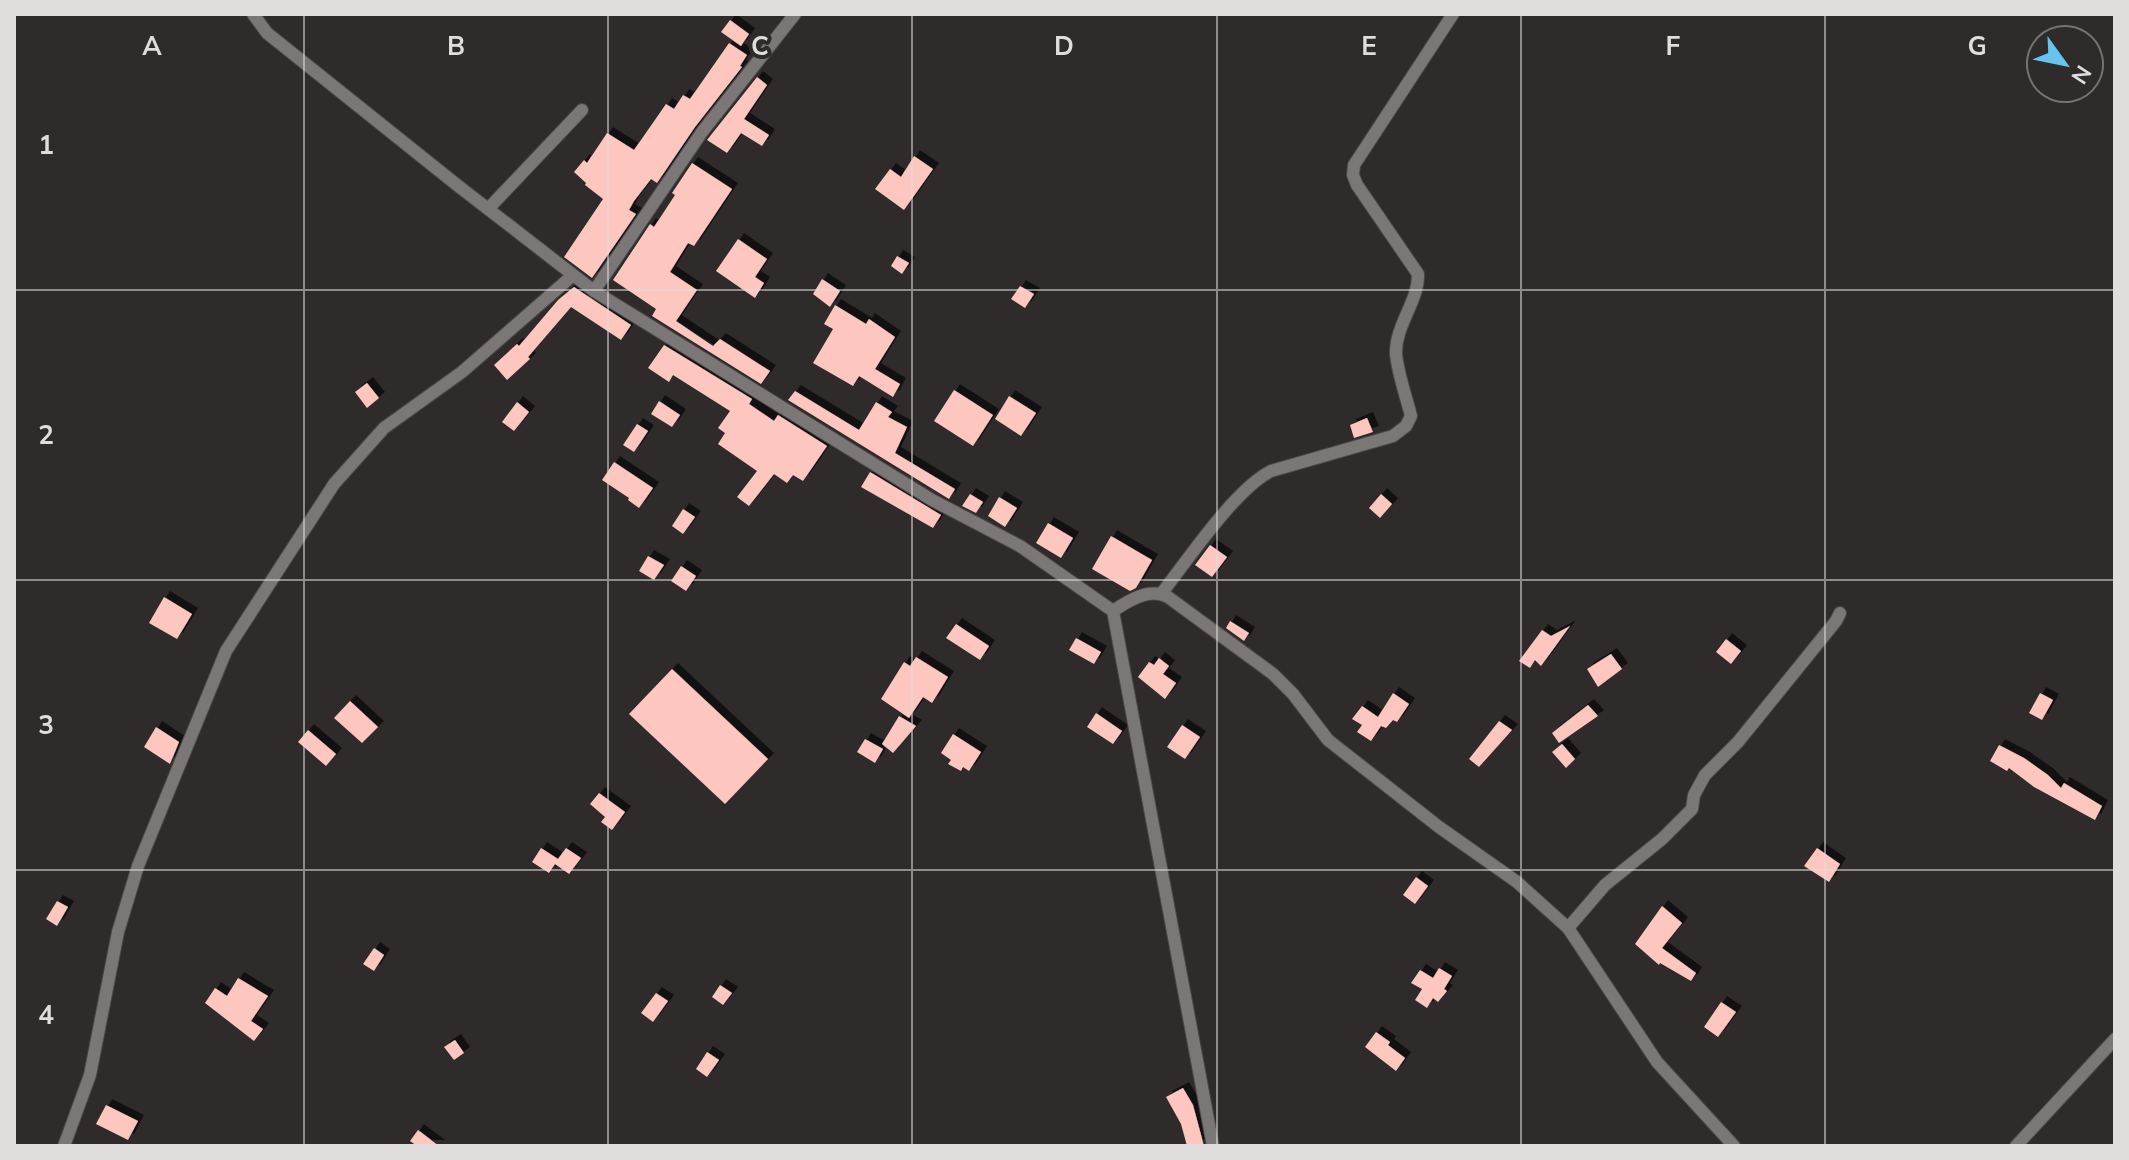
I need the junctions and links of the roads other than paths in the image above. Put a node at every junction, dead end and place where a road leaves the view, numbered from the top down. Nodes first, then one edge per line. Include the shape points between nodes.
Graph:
1 (253, 14) edge
2 (795, 14) edge
3 (1453, 14) edge
4 (582, 110) dead end
5 (488, 209) junction
6 (572, 276) junction
7 (594, 291) junction
8 (1161, 594) junction
9 (1113, 611) junction
10 (1840, 613) dead end
11 (1568, 928) junction
12 (2115, 1039) edge
13 (64, 1146) edge
14 (1213, 1146) edge
15 (1734, 1146) edge
16 (2016, 1146) edge

1 - 5 street via 267,33
2 - 7 street via 702,132
3 - 8 street via 1354,165 1357,185 1418,274 1419,286 1396,352 1411,416 1406,426 1393,436 1258,478
4 - 5 street
5 - 6 street
6 - 7 street
6 - 13 street via 462,372 384,428 334,484 226,651 138,866 118,932 90,1075
7 - 9 street via 932,500 1020,546
8 - 9 street via 1134,597
8 - 11 street via 1273,674 1328,740 1517,882
9 - 14 street
10 - 11 street via 1738,742 1705,775 1692,809 1605,885
11 - 15 street via 1657,1062
12 - 16 street

